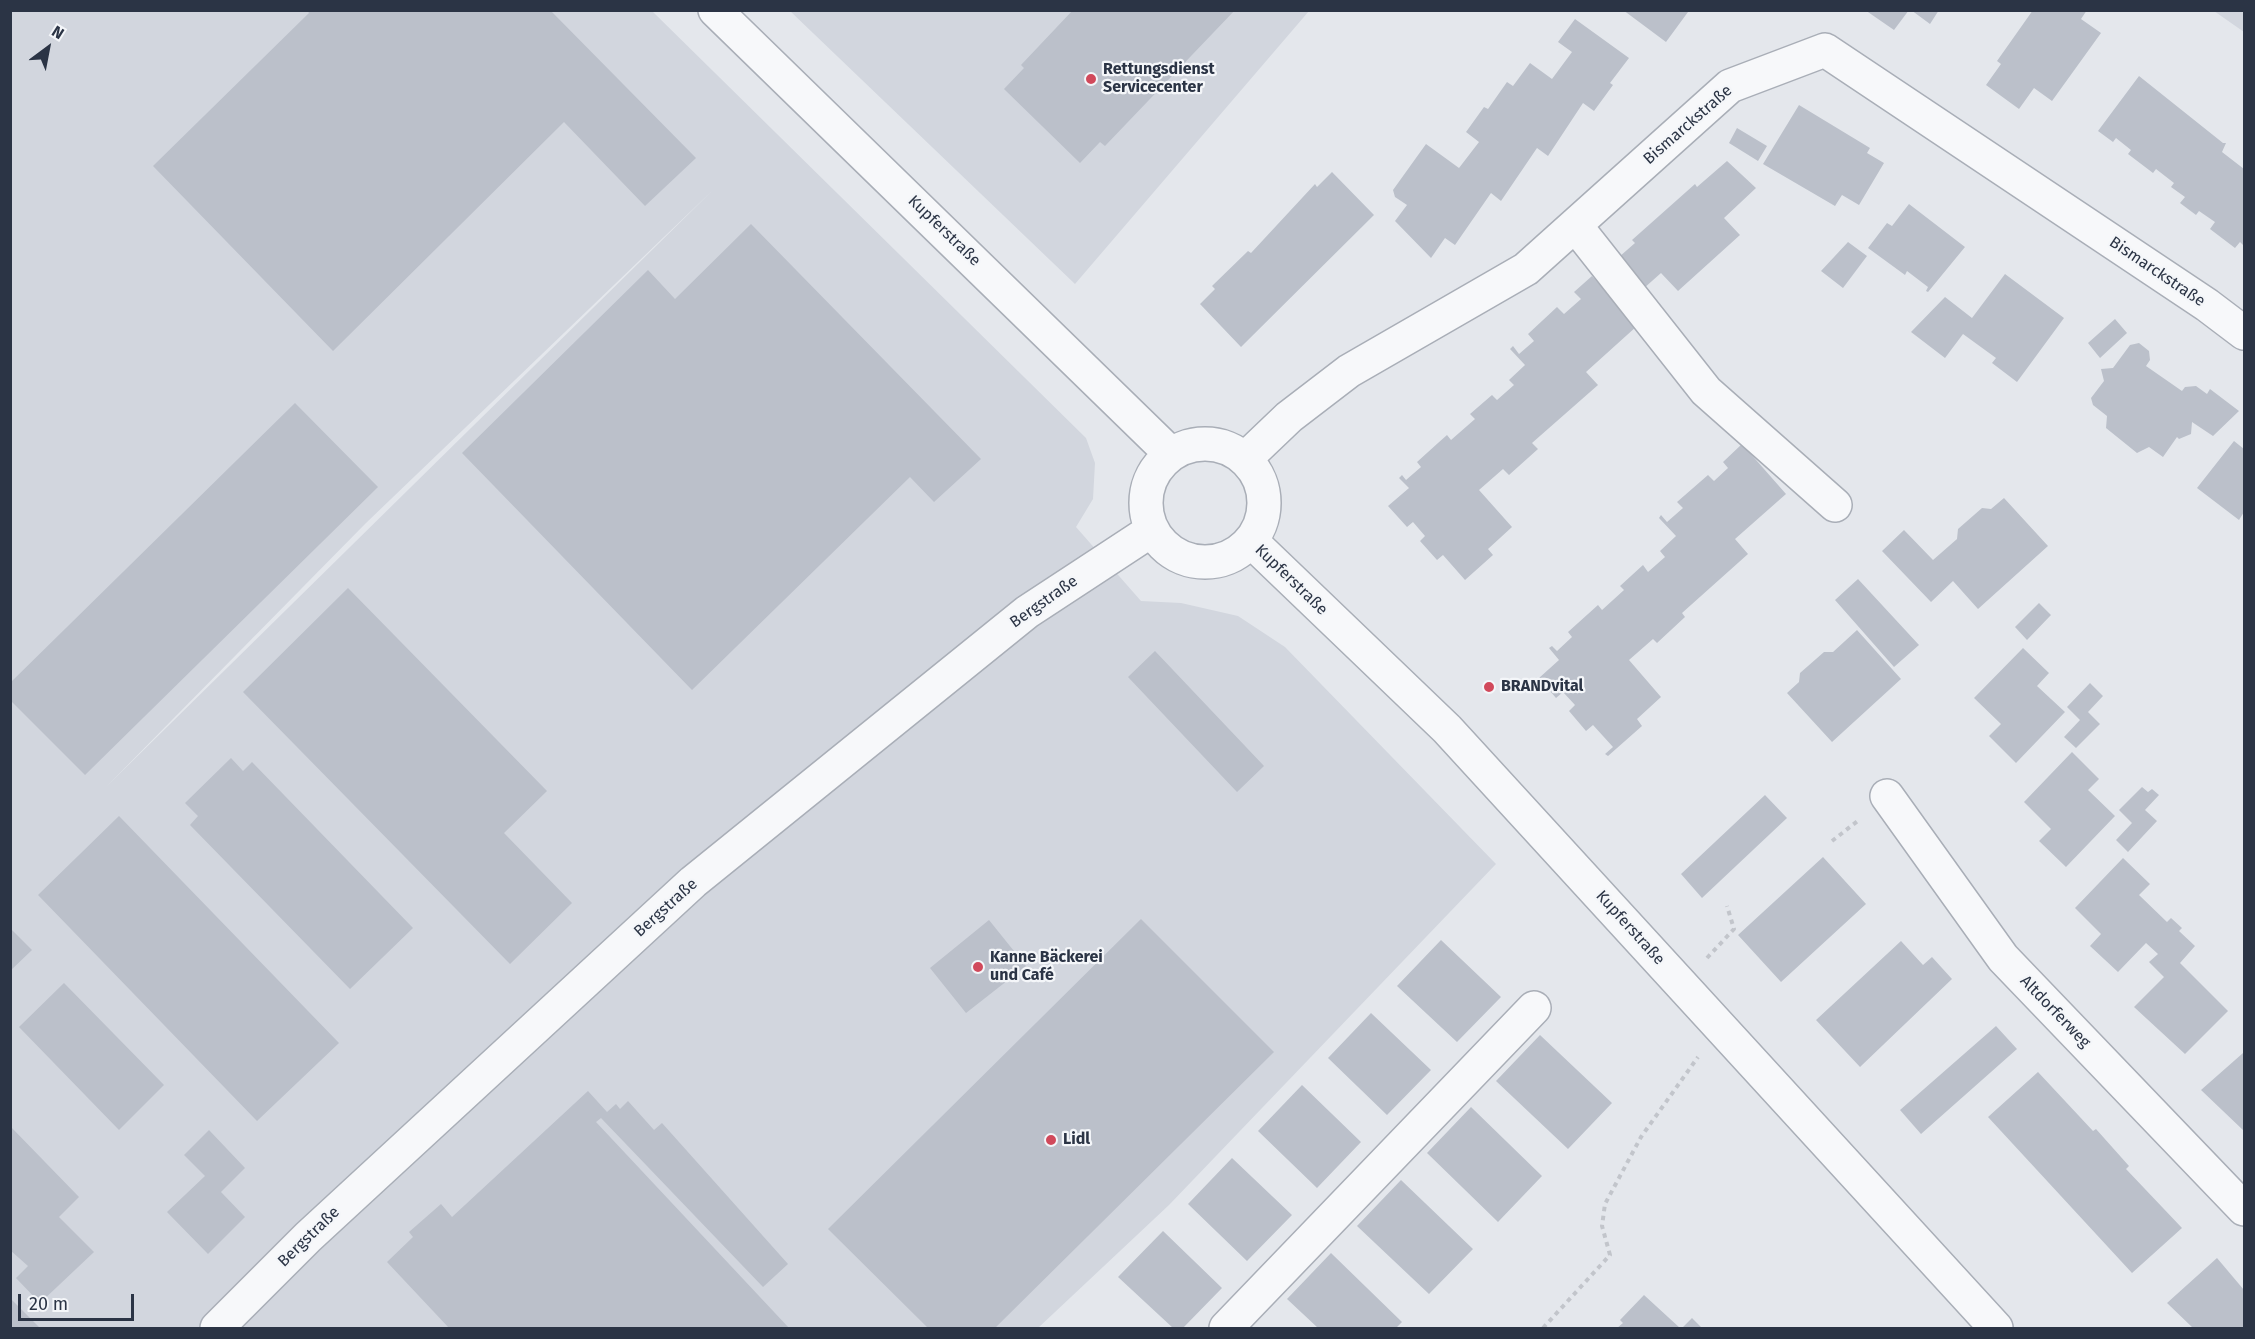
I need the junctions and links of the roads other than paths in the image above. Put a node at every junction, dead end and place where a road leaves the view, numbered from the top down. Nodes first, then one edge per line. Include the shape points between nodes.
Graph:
1 (715, 10) edge
2 (1575, 225) junction
3 (2244, 331) edge
4 (1171, 454) junction
5 (1245, 459) junction
6 (1835, 505) dead end
7 (1152, 530) junction
8 (1251, 541) junction
9 (1887, 796) dead end
10 (1534, 1008) dead end
11 (2244, 1209) edge
12 (217, 1329) edge
13 (1226, 1329) edge
14 (1996, 1329) edge

1 - 4 street, Kupferstraße
2 - 3 street, Bismarckstraße via 1730,86 1825,50
2 - 5 street, Bismarckstraße via 1526,268 1349,371 1289,417
2 - 6 street via 1706,391
4 - 5 street via 1191,445 1211,443
4 - 7 street via 1150,479 1146,498
5 - 8 street via 1260,480 1265,500 1261,523
7 - 8 street via 1165,546 1198,562 1238,553
7 - 12 street, Bergstraße via 1027,612 693,882 323,1224
8 - 14 street, Kupferstraße via 1447,729
9 - 11 street, Altdorferweg via 2003,958
10 - 13 street

